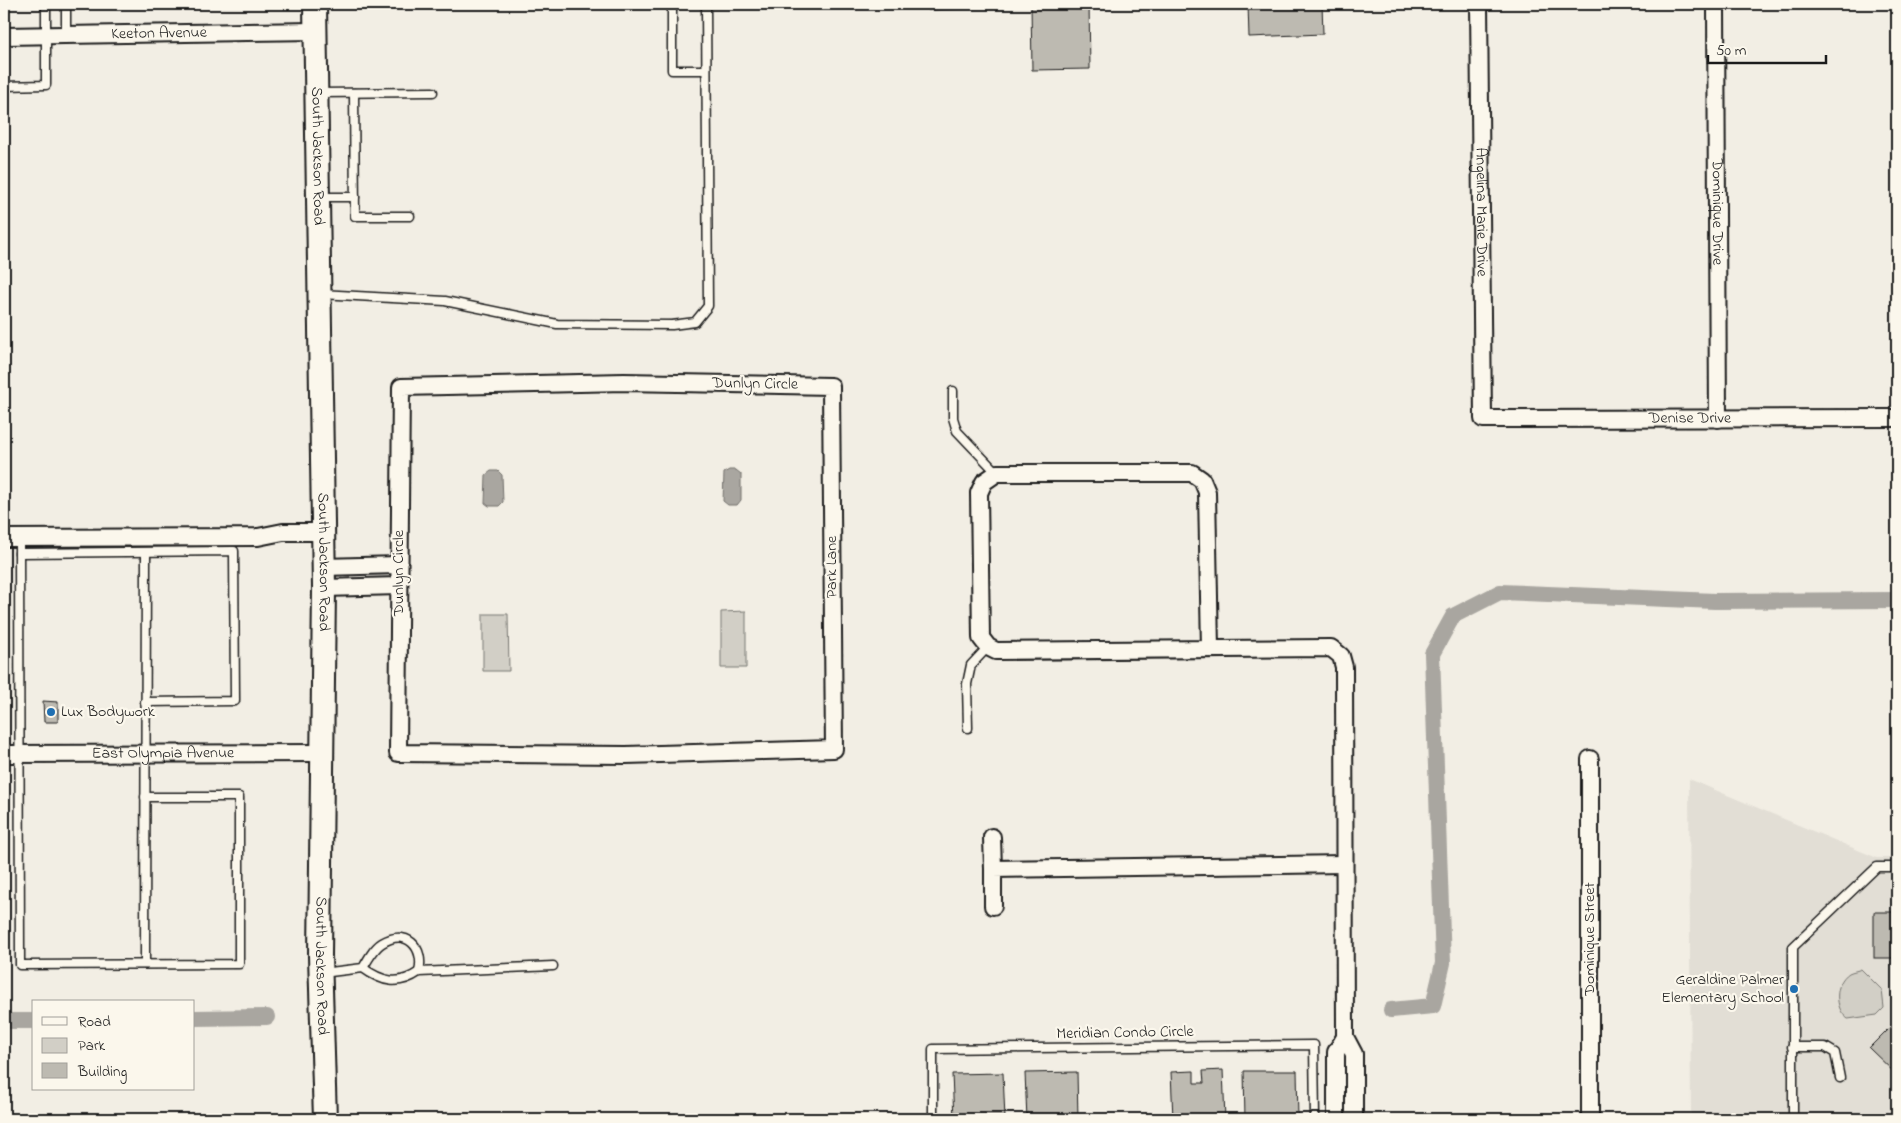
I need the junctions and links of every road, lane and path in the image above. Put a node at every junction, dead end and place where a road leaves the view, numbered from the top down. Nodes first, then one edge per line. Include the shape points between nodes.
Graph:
1 (46, 4) edge
2 (66, 4) edge
3 (315, 4) edge
4 (672, 4) edge
5 (706, 4) edge
6 (1479, 4) edge
7 (1716, 4) edge
8 (315, 31) junction
9 (66, 35) junction
10 (4, 36) edge
11 (46, 36) junction
12 (705, 70) junction
13 (4, 86) edge
14 (433, 92) dead end
15 (316, 93) junction
16 (354, 93) junction
17 (318, 197) junction
18 (355, 197) junction
19 (410, 216) dead end
20 (319, 294) junction
21 (831, 386) joint
22 (953, 391) dead end
23 (1897, 418) edge
24 (1718, 419) junction
25 (1483, 420) joint
26 (997, 473) junction
27 (323, 532) junction
28 (14, 543) edge
29 (146, 552) junction
30 (399, 565) junction
31 (323, 578) junction
32 (399, 586) junction
33 (988, 647) junction
34 (1210, 649) junction
35 (146, 702) junction
36 (968, 728) dead end
37 (834, 749) joint
38 (145, 753) junction
39 (322, 753) junction
40 (12, 754) edge
41 (1590, 759) dead end
42 (145, 797) junction
43 (992, 837) dead end
44 (1344, 864) junction
45 (1897, 868) edge
46 (993, 869) junction
47 (993, 906) dead end
48 (145, 964) junction
49 (553, 966) dead end
50 (363, 968) junction
51 (419, 972) junction
52 (320, 973) junction
53 (1345, 1037) junction
54 (1792, 1047) junction
55 (1840, 1078) dead end
56 (325, 1119) edge
57 (933, 1119) edge
58 (1315, 1119) edge
59 (1336, 1119) edge
60 (1354, 1119) edge
61 (1590, 1119) edge
62 (1793, 1119) edge

1 - 11 lane
2 - 9 lane
3 - 8 main road, South Jackson Road
4 - 12 lane via 672,70
5 - 12 lane via 708,42
6 - 25 street, Angelina Marie Drive
7 - 24 street, Dominique Drive
8 - 9 street, Keeton Avenue
8 - 15 main road, South Jackson Road
9 - 11 street, Keeton Avenue
10 - 11 street, Keeton Avenue
11 - 13 lane via 46,85
12 - 20 lane via 708,306 695,322 672,326 557,324 444,301
14 - 16 lane
15 - 16 lane
15 - 17 main road, South Jackson Road
16 - 18 lane
17 - 18 lane
17 - 20 main road, South Jackson Road
18 - 19 lane via 355,216
20 - 27 main road, South Jackson Road
21 - 30 street, Dunlyn Circle via 624,382 401,387
21 - 37 street, Park Lane
22 - 26 lane via 953,418 958,431
23 - 24 street, Denise Drive
24 - 25 street, Denise Drive
26 - 33 street via 984,482 979,493 981,638
26 - 34 street via 1192,473 1202,480 1207,492
27 - 28 street via 283,532 258,537
27 - 31 main road, South Jackson Road
28 - 29 lane
28 - 40 lane
29 - 35 lane
29 - 35 lane via 234,551 235,701
30 - 31 street
30 - 32 street, Dunlyn Circle
31 - 32 street
31 - 39 main road, South Jackson Road
32 - 37 street, Dunlyn Circle via 398,753 626,755
33 - 34 street via 996,651
33 - 36 lane via 971,665 967,684
34 - 44 street via 1331,648 1341,656 1344,667
35 - 38 lane
38 - 39 street, East Olympia Avenue
38 - 40 street, East Olympia Avenue
38 - 42 lane
39 - 52 main road, South Jackson Road
40 - 48 lane via 20,965
41 - 61 street, Dominique Street
42 - 48 lane
42 - 48 lane via 239,797 239,964
43 - 46 street
44 - 46 street
44 - 53 street
45 - 54 lane via 1877,868 1793,947
46 - 47 street
49 - 51 lane
50 - 51 lane via 374,976 400,982
50 - 51 lane via 381,943 394,937 405,937 414,944 418,953
50 - 52 lane
52 - 56 main road, South Jackson Road
53 - 59 street via 1336,1052
53 - 60 street via 1354,1054
54 - 55 lane via 1825,1047 1835,1053
54 - 62 lane
57 - 58 lane, Meridian Condo Circle via 933,1049 1314,1045

